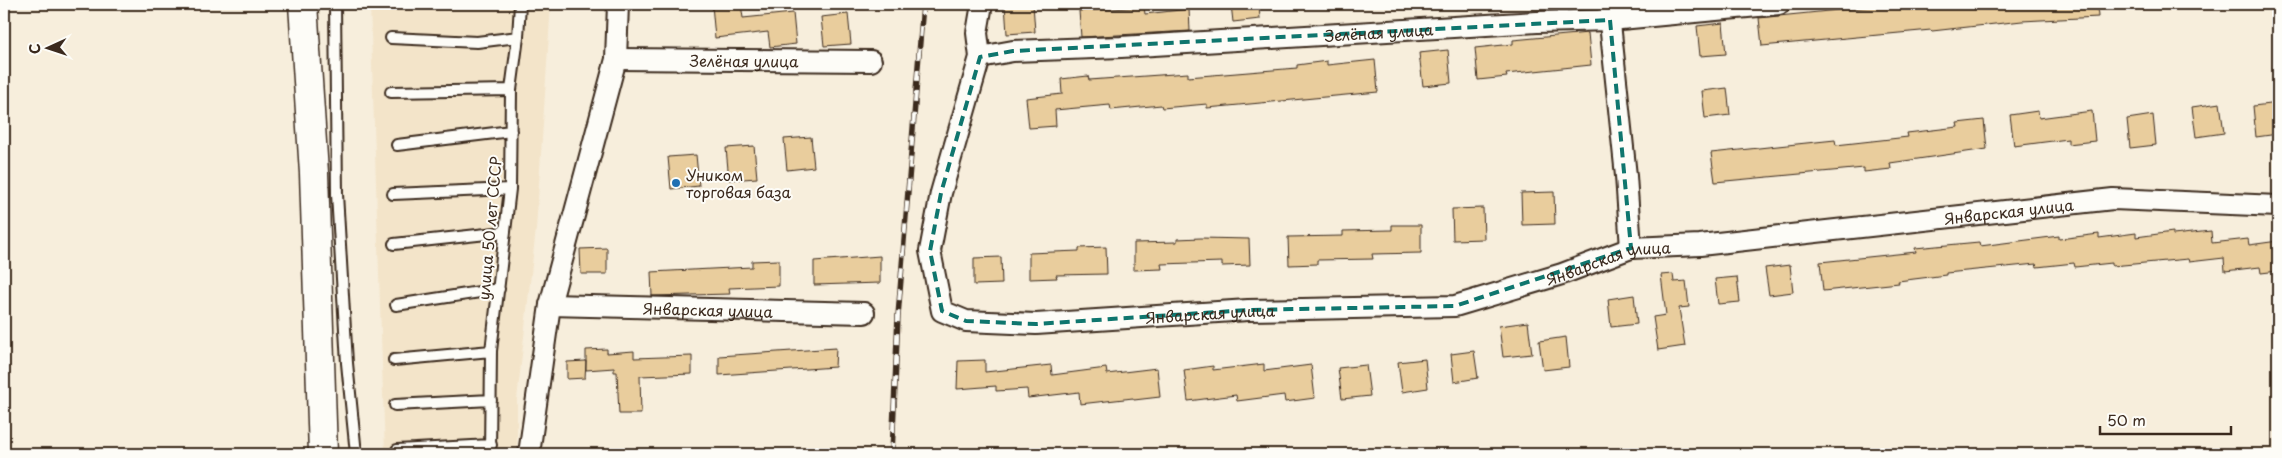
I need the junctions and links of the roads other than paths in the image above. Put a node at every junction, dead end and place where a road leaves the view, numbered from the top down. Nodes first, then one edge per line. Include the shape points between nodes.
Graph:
1 (303, 4) edge
2 (334, 4) edge
3 (520, 4) edge
4 (618, 4) edge
5 (982, 4) edge
6 (1779, 4) edge
7 (1609, 12) edge
8 (518, 37) junction
9 (391, 38) dead end
10 (980, 58) junction
11 (616, 60) junction
12 (871, 61) dead end
13 (512, 90) junction
14 (392, 92) dead end
15 (511, 131) junction
16 (397, 145) dead end
17 (510, 189) junction
18 (393, 194) dead end
19 (2278, 206) edge
20 (505, 232) junction
21 (394, 244) dead end
22 (1631, 248) junction
23 (499, 289) junction
24 (396, 305) dead end
25 (550, 305) junction
26 (864, 313) dead end
27 (491, 351) junction
28 (394, 360) dead end
29 (491, 400) junction
30 (395, 405) dead end
31 (491, 449) edge
32 (397, 450) dead end
33 (323, 454) edge
34 (356, 454) edge
35 (529, 454) edge

1 - 33 main road via 314,173
2 - 34 lane via 337,194
3 - 8 lane, улица 50 лет СССР
4 - 11 street
5 - 10 street via 977,33
6 - 7 street, Зелёная улица
7 - 10 street, Зелёная улица via 1527,23 1013,51
7 - 22 street
8 - 9 lane via 477,42
8 - 13 lane, улица 50 лет СССР
10 - 22 street, Январская улица via 940,193 930,251 942,312 966,321 1036,324 1248,310 1455,306 1562,274
11 - 12 street, Зелёная улица
11 - 25 street
13 - 14 lane
13 - 15 lane, улица 50 лет СССР
15 - 16 lane
15 - 17 lane, улица 50 лет СССР
17 - 18 lane
17 - 20 lane, улица 50 лет СССР
19 - 22 street, Январская улица via 2113,198 1700,245
20 - 21 lane
20 - 23 lane, улица 50 лет СССР
23 - 24 lane
23 - 27 lane, улица 50 лет СССР
25 - 26 street, Январская улица
25 - 35 street
27 - 28 lane
27 - 29 lane, улица 50 лет СССР
29 - 30 lane
29 - 31 lane, улица 50 лет СССР
31 - 32 lane

